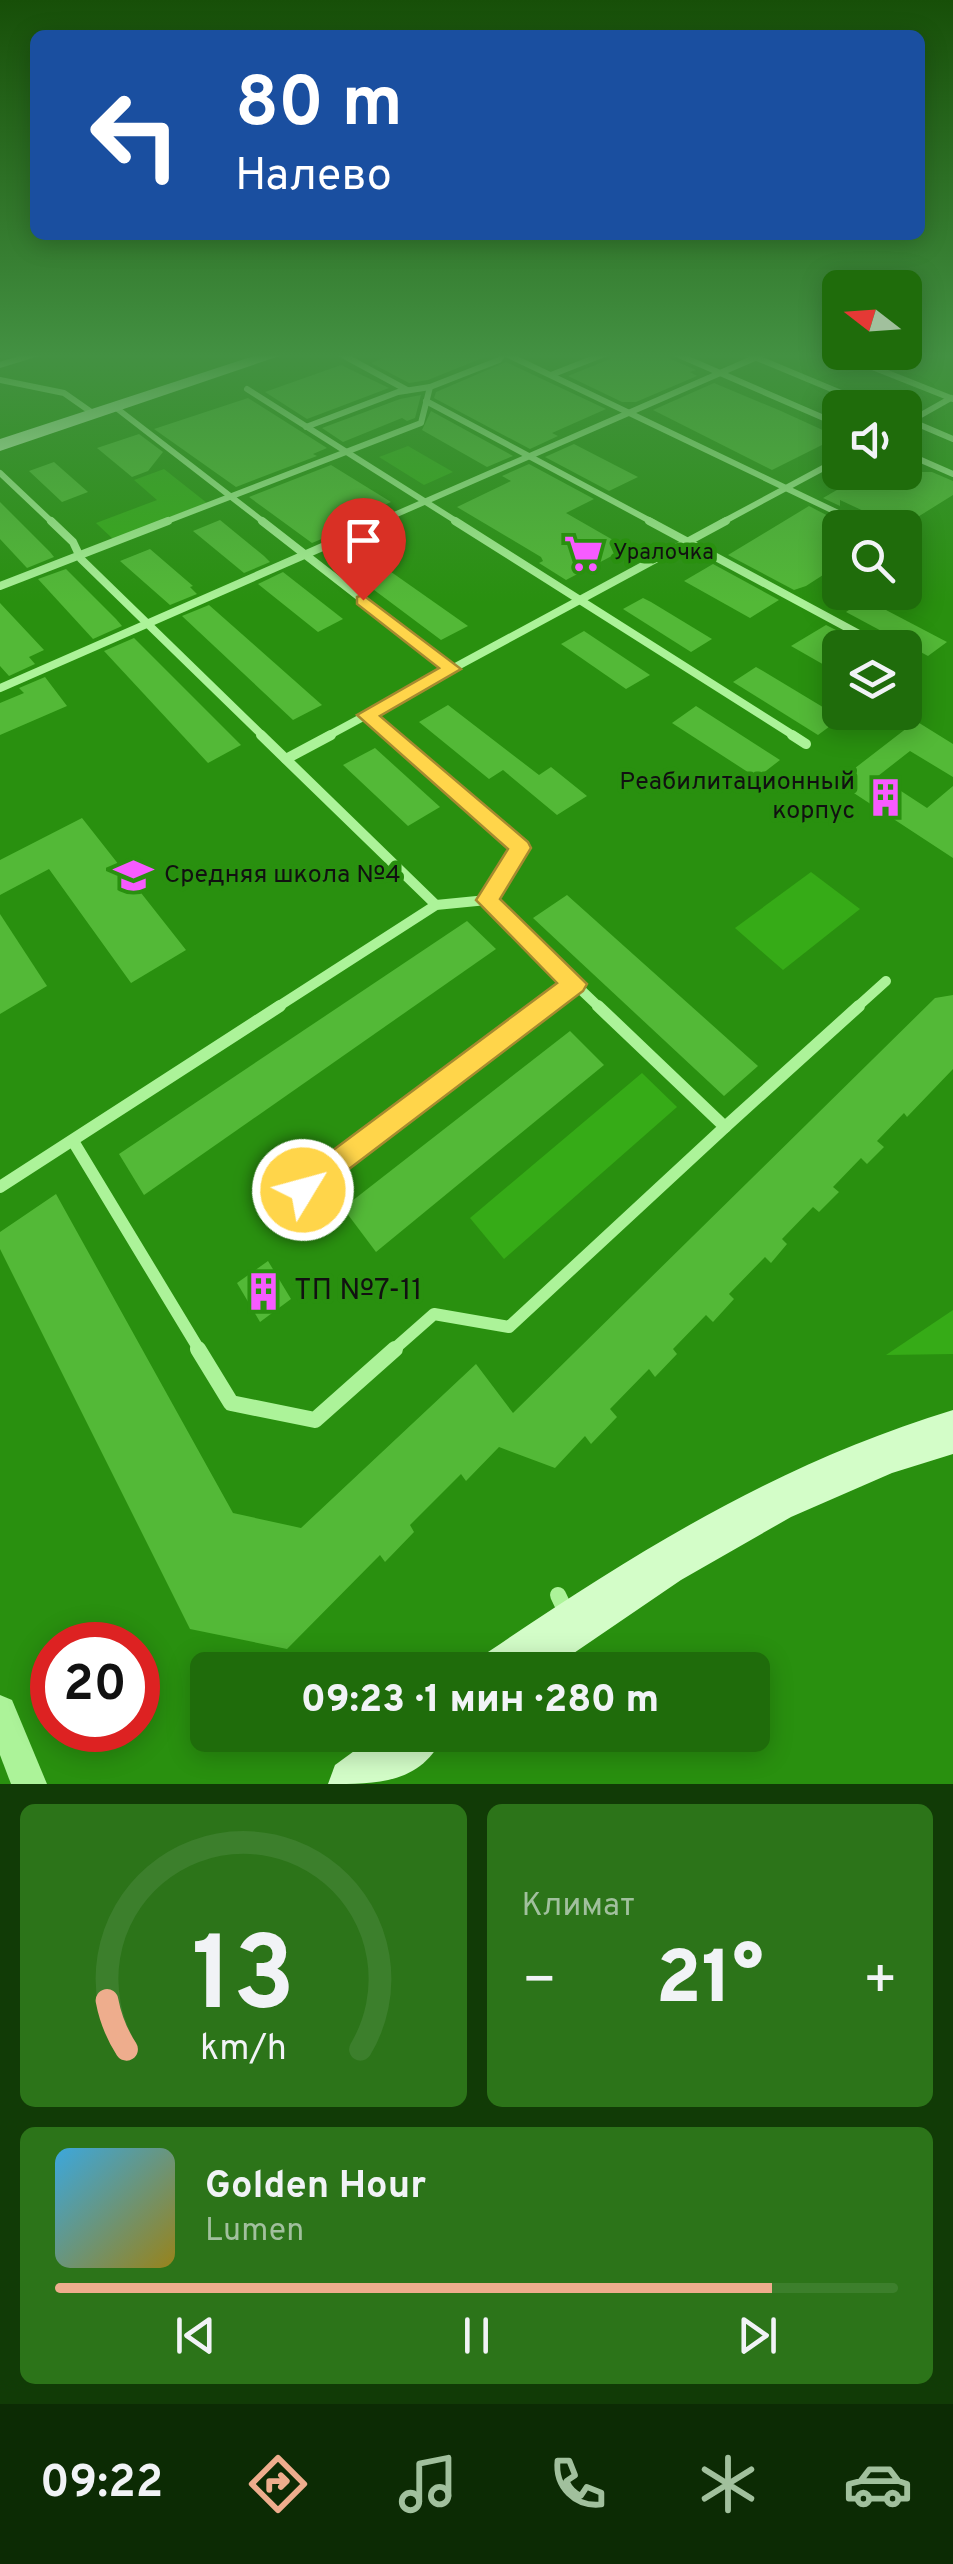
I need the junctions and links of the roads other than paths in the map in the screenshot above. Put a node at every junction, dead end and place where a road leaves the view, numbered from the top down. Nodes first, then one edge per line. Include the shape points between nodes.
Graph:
1 (27, 436) edge
2 (152, 436) edge
3 (321, 436) edge
4 (389, 436) edge
5 (493, 436) edge
6 (576, 436) edge
7 (678, 436) edge
8 (0, 445) edge
9 (347, 452) junction
10 (530, 456) junction
11 (922, 460) edge
12 (822, 469) edge
13 (0, 472) edge
14 (953, 474) edge
15 (786, 488) junction
16 (230, 498) junction
17 (425, 502) junction
18 (831, 510) edge
19 (688, 541) junction
20 (304, 555) junction
21 (80, 556) junction
22 (0, 586) edge
23 (579, 600) junction
24 (149, 623) junction
25 (852, 630) edge
26 (452, 669) junction
27 (0, 688) edge
28 (366, 715) junction
29 (806, 744) dead end
30 (286, 759) junction
31 (487, 900) junction
32 (436, 904) junction
33 (886, 981) dead end
34 (574, 984) junction
35 (725, 1127) junction
36 (73, 1140) junction
37 (0, 1187) edge
38 (303, 1190) dead end
39 (953, 1432) edge
40 (524, 1652) edge
41 (0, 1712) edge
42 (396, 1752) edge
43 (29, 1784) edge
44 (354, 1784) edge

1 - 8 main road
2 - 16 lane
3 - 9 lane
4 - 9 lane
5 - 10 lane
6 - 10 lane
7 - 15 lane
9 - 16 lane
9 - 17 lane
10 - 17 lane
10 - 19 lane
11 - 14 lane
12 - 15 lane
13 - 21 lane
15 - 18 lane
15 - 19 lane
16 - 20 lane
16 - 21 lane
17 - 20 lane
17 - 23 lane
19 - 23 lane
19 - 25 lane
20 - 24 lane
20 - 26 lane
21 - 22 lane
21 - 24 lane
23 - 26 lane
23 - 29 lane
24 - 27 lane
24 - 30 lane
26 - 28 lane
28 - 30 lane
28 - 31 lane via 520,848
30 - 32 lane
31 - 32 lane
31 - 34 lane
32 - 36 lane
33 - 35 lane
34 - 35 lane
34 - 38 lane
35 - 36 lane via 509,1327 434,1314 316,1420 231,1404
36 - 37 lane
39 - 40 main road via 917,1441 722,1528 565,1610
41 - 43 street
42 - 44 main road

